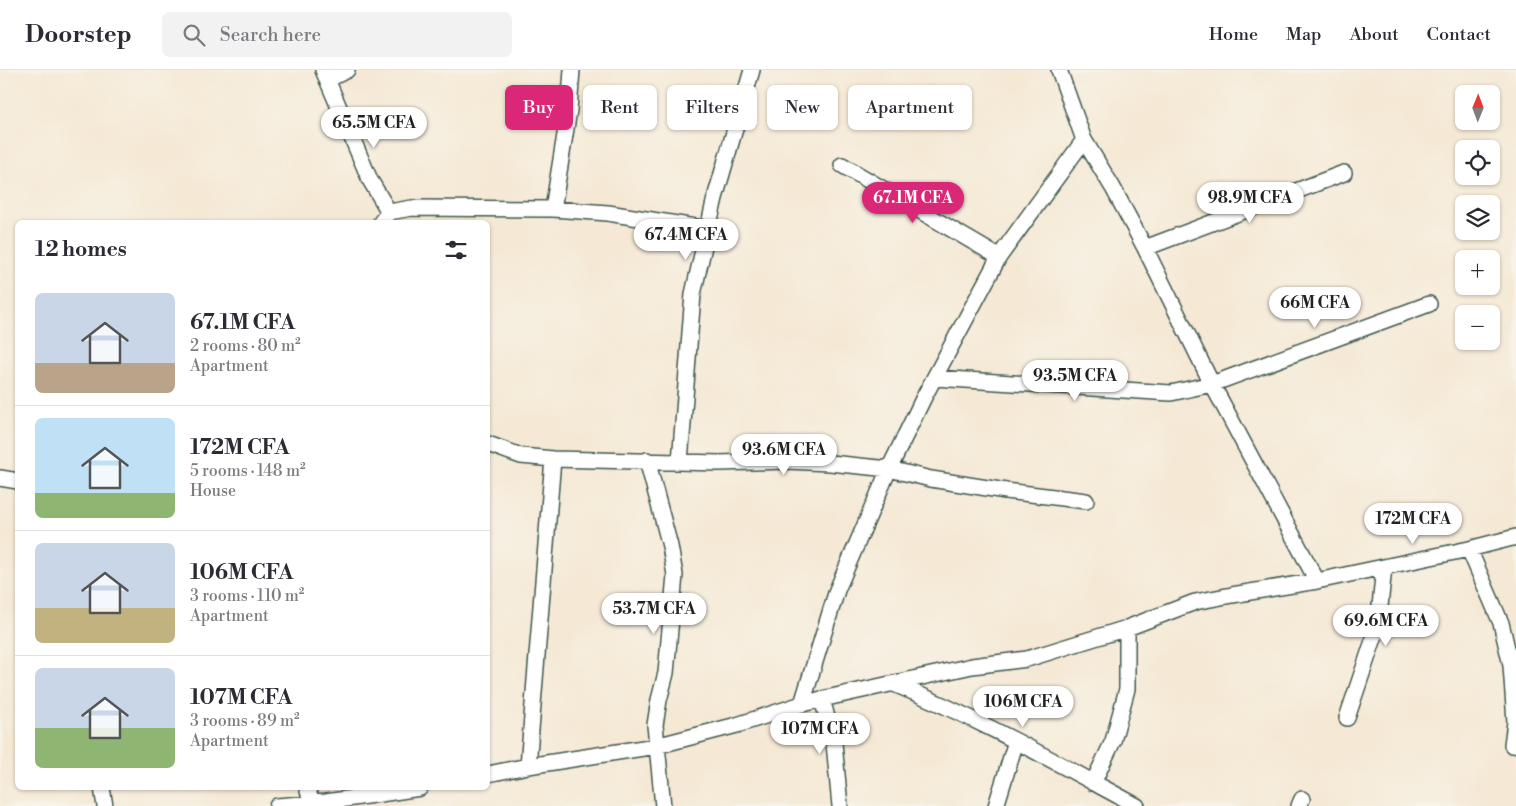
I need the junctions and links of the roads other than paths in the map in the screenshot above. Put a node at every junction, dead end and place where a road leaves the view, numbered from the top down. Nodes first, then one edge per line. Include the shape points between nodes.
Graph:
1 (347, 70) edge
2 (572, 70) edge
3 (752, 70) edge
4 (1059, 70) edge
5 (325, 75) edge
6 (1084, 140) junction
7 (842, 165) dead end
8 (1344, 173) dead end
9 (553, 208) junction
10 (385, 217) edge
11 (708, 229) junction
12 (1145, 248) junction
13 (999, 257) junction
14 (1429, 304) dead end
15 (935, 378) junction
16 (1212, 384) junction
17 (490, 445) edge
18 (553, 459) junction
19 (647, 460) junction
20 (680, 462) junction
21 (889, 469) junction
22 (0, 478) edge
23 (15, 480) edge
24 (1086, 501) dead end
25 (1516, 537) edge
26 (1469, 549) junction
27 (1384, 567) junction
28 (1317, 581) junction
29 (1127, 628) junction
30 (894, 684) junction
31 (822, 699) junction
32 (802, 704) junction
33 (1347, 718) dead end
34 (1016, 742) junction
35 (1512, 744) dead end
36 (656, 746) junction
37 (528, 766) junction
38 (490, 774) edge
39 (1093, 783) junction
40 (102, 790) edge
41 (308, 790) edge
42 (394, 790) edge
43 (381, 791) edge
44 (313, 805) edge
45 (105, 806) edge
46 (277, 806) edge
47 (663, 806) edge
48 (840, 806) edge
49 (996, 806) edge
50 (1137, 806) edge

1 - 5 street
2 - 9 street
3 - 11 street
4 - 6 street
5 - 10 street
6 - 12 street
6 - 13 street
7 - 13 street
8 - 12 street
9 - 10 street via 412,208
9 - 11 street
11 - 20 street via 693,294
12 - 16 street
13 - 15 street
14 - 16 street
15 - 16 street via 1172,393
15 - 21 street
16 - 28 street
17 - 18 street via 521,456
18 - 19 street
18 - 37 street
19 - 20 street
19 - 36 street via 670,546 674,575 666,673 654,725
20 - 21 street via 786,461
21 - 24 street via 940,481
21 - 32 street via 837,590
22 - 23 street
25 - 26 street
26 - 27 street
26 - 35 street via 1501,623 1511,665 1515,722
27 - 28 street
27 - 33 street via 1378,626
28 - 29 street via 1196,602
29 - 30 street via 1027,659 972,666
29 - 39 street via 1127,689 1113,741
30 - 31 street
30 - 34 street via 936,701
31 - 32 street
31 - 48 street via 834,743
32 - 36 street via 737,726
34 - 39 street
34 - 49 street
36 - 37 street
36 - 47 street
37 - 38 street
39 - 50 street
40 - 45 street
41 - 44 street
42 - 43 street
43 - 44 street
44 - 46 street

